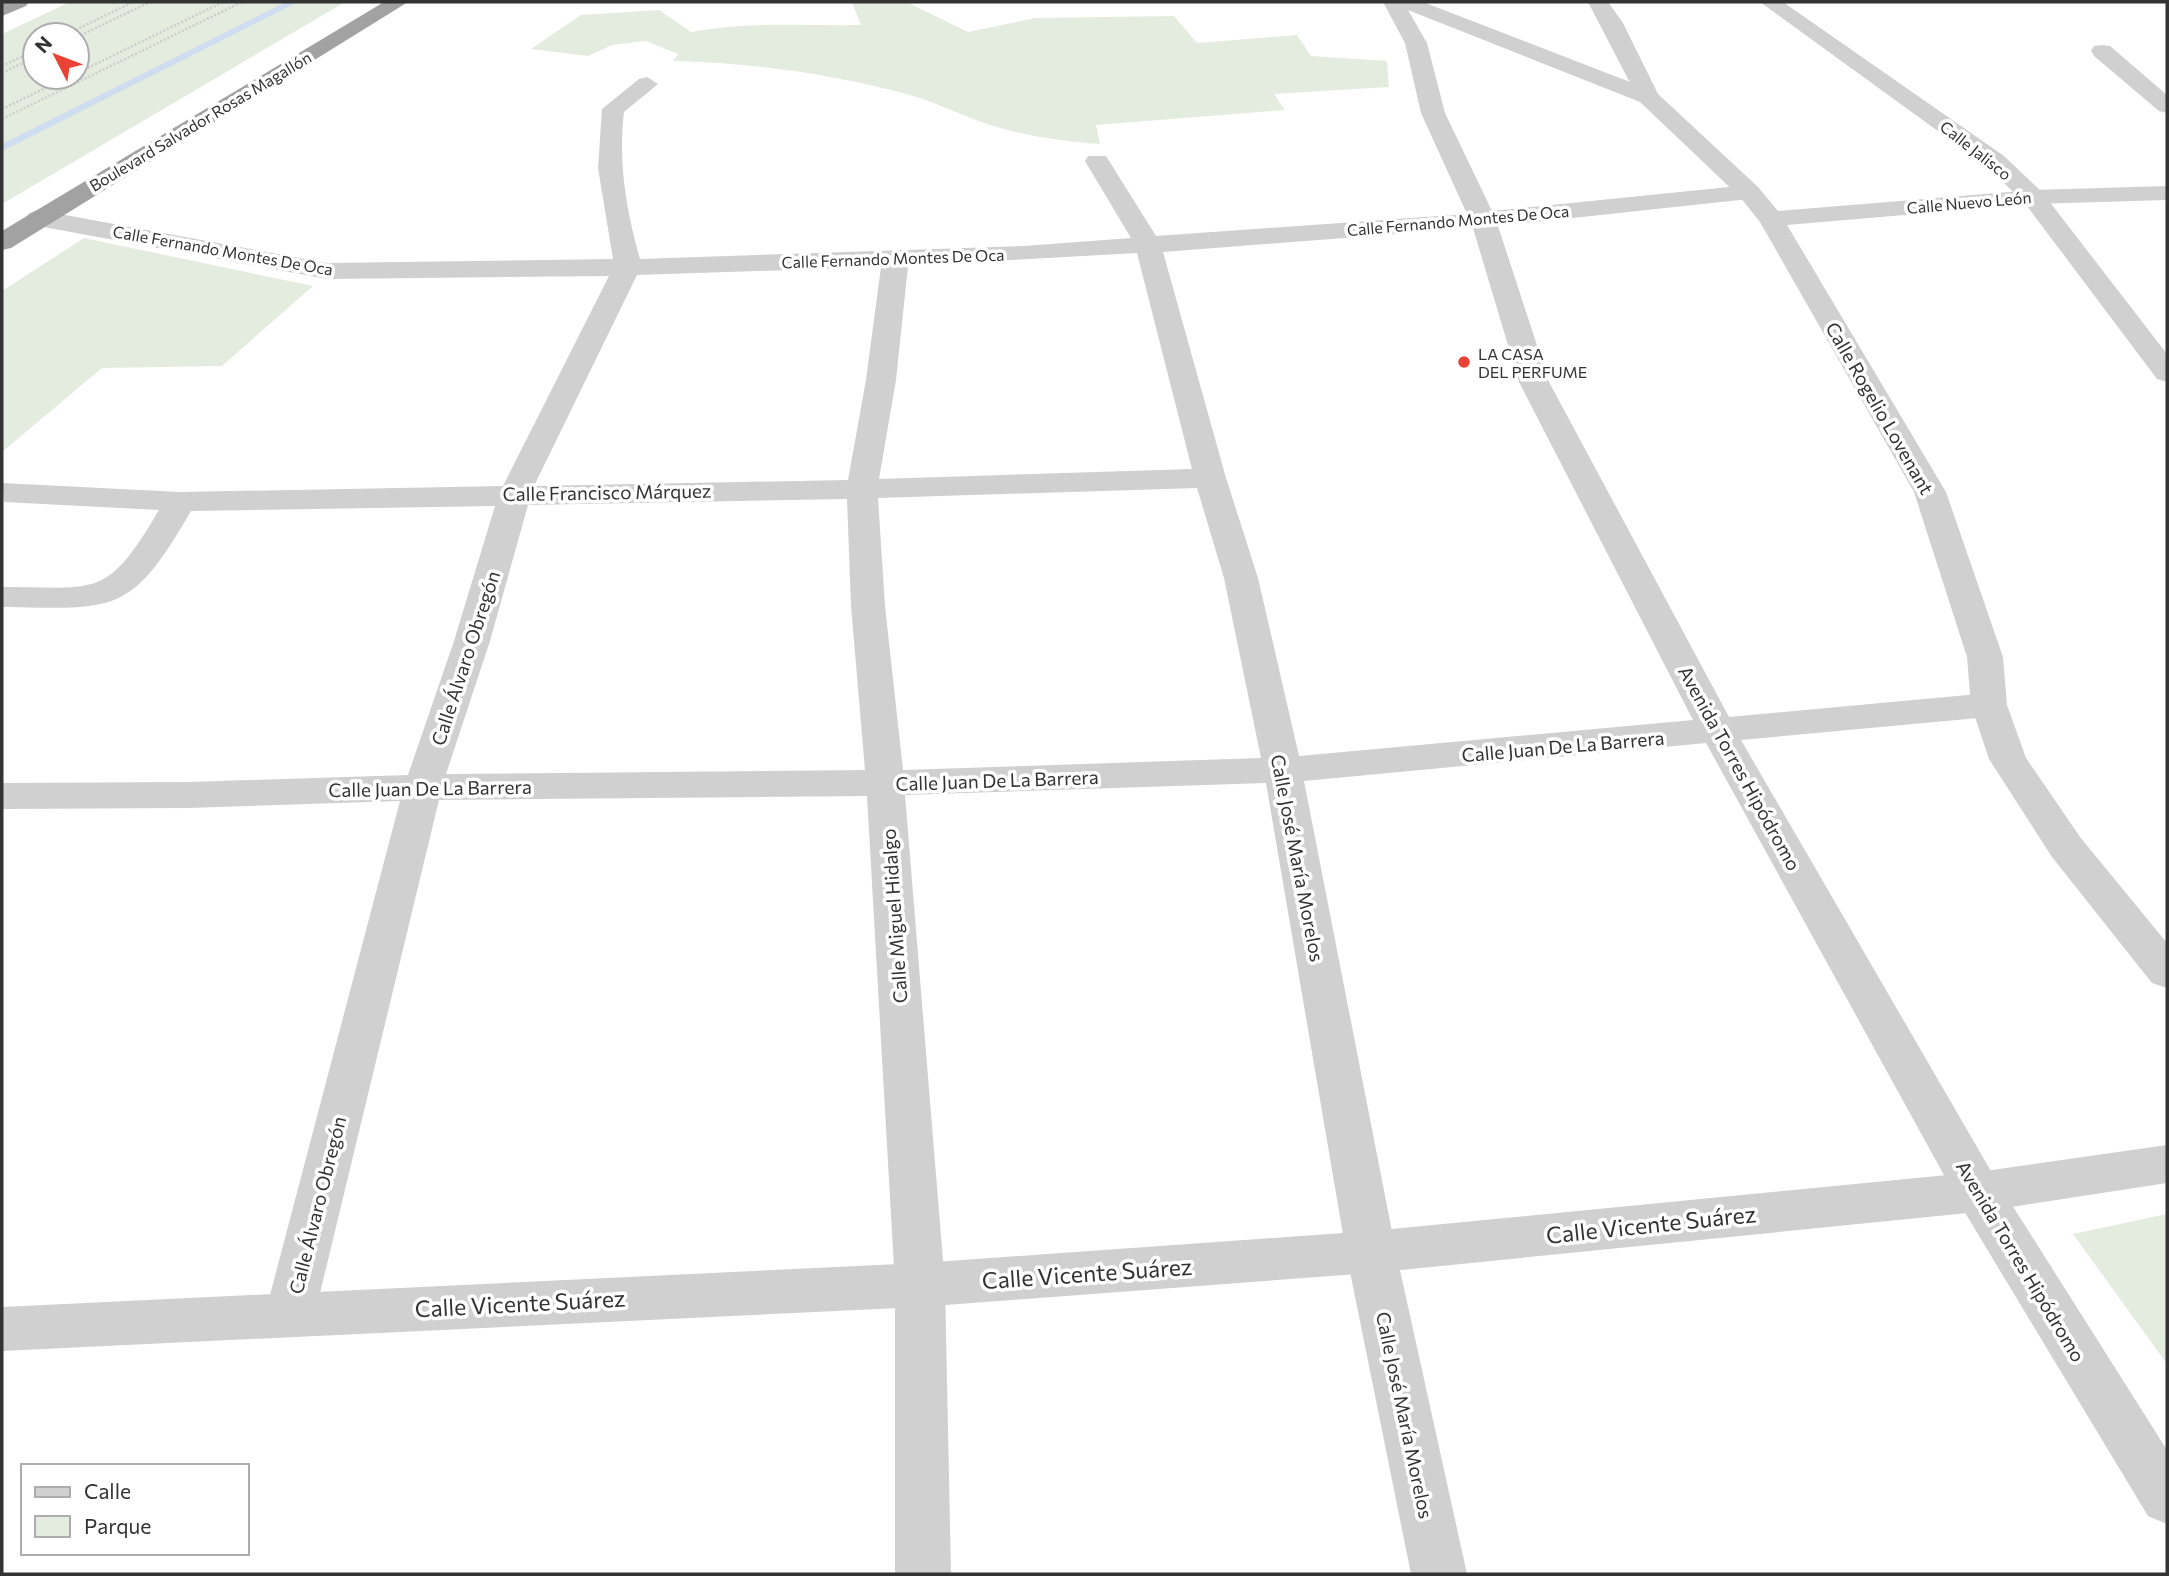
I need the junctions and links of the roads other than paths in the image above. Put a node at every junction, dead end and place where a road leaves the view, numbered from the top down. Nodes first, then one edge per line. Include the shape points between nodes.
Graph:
1 (19, 2) edge
2 (398, 2) edge
3 (1393, 2) edge
4 (1405, 2) edge
5 (1598, 2) edge
6 (1770, 2) edge
7 (2, 10) edge
8 (2102, 51) dead end
9 (647, 84) dead end
10 (1648, 97) junction
11 (2167, 106) edge
12 (1097, 160) dead end
13 (1749, 192) junction
14 (2167, 193) edge
15 (2033, 197) junction
16 (38, 218) junction
17 (1770, 219) junction
18 (1483, 220) junction
19 (2, 242) edge
20 (1148, 244) junction
21 (895, 260) junction
22 (628, 265) junction
23 (2167, 373) edge
24 (1210, 478) junction
25 (862, 489) junction
26 (4, 492) dead end
27 (515, 493) junction
28 (180, 502) junction
29 (2, 597) edge
30 (1989, 705) junction
31 (1718, 732) junction
32 (1283, 770) junction
33 (885, 783) junction
34 (423, 787) junction
35 (2, 796) edge
36 (2167, 972) edge
37 (2167, 1164) edge
38 (1978, 1192) junction
39 (1371, 1252) junction
40 (920, 1285) junction
41 (290, 1314) junction
42 (2, 1329) edge
43 (2167, 1498) edge
44 (923, 1574) edge
45 (1439, 1574) edge

1 - 7 highway
2 - 16 highway, Boulevard Salvador Rosas Magallón
3 - 18 street, Avenida Torres Hipódromo via 1416,43 1433,113
4 - 10 street, Calle Rogelio Lovenant
5 - 10 street, Calle Rogelio Lovenant
6 - 15 street, Calle Jalisco via 1995,161
8 - 11 street
9 - 22 street via 613,109 608,138 614,214
10 - 13 street, Calle Rogelio Lovenant
12 - 20 street, Calle José María Morelos
13 - 17 street, Calle Rogelio Lovenant
13 - 18 street, Calle Fernando Montes De Oca
14 - 15 street, Calle Nuevo León
15 - 17 street, Calle Nuevo León
15 - 23 street, Calle Jalisco
16 - 19 highway, Boulevard Salvador Rosas Magallón
16 - 22 street, Calle Fernando Montes De Oca via 327,271
17 - 30 street, Calle Rogelio Lovenant via 1930,492 1985,657
18 - 20 street, Calle Fernando Montes De Oca
18 - 31 street, Avenida Torres Hipódromo via 1534,382
20 - 21 street, Calle Fernando Montes De Oca
20 - 24 street, Calle José María Morelos
21 - 22 street, Calle Fernando Montes De Oca
21 - 25 street, Calle Miguel Hidalgo
22 - 27 street, Calle Álvaro Obregón
24 - 25 street, Calle Francisco Márquez
24 - 32 street, Calle José María Morelos via 1241,578
25 - 27 street, Calle Francisco Márquez
25 - 33 street, Calle Miguel Hidalgo
26 - 28 street, Calle Francisco Márquez
27 - 28 street, Calle Francisco Márquez
27 - 34 street, Calle Álvaro Obregón
28 - 29 street via 142,564 113,589 90,597
30 - 31 street, Calle Juan De La Barrera
30 - 36 street, Calle Rogelio Lovenant via 2008,759 2066,847
31 - 32 street, Calle Juan De La Barrera
31 - 38 street, Avenida Torres Hipódromo
32 - 33 street, Calle Juan De La Barrera
32 - 39 street, Calle José María Morelos
33 - 34 street, Calle Juan De La Barrera
33 - 40 street, Calle Miguel Hidalgo
34 - 35 street, Calle Juan De La Barrera
34 - 41 street, Calle Álvaro Obregón
37 - 38 street, Calle Vicente Suárez
38 - 39 street, Calle Vicente Suárez
38 - 43 street, Avenida Torres Hipódromo
39 - 40 street, Calle Vicente Suárez
39 - 45 street, Calle José María Morelos
40 - 41 street, Calle Vicente Suárez
40 - 44 street, Calle Miguel Hidalgo
41 - 42 street, Calle Vicente Suárez

